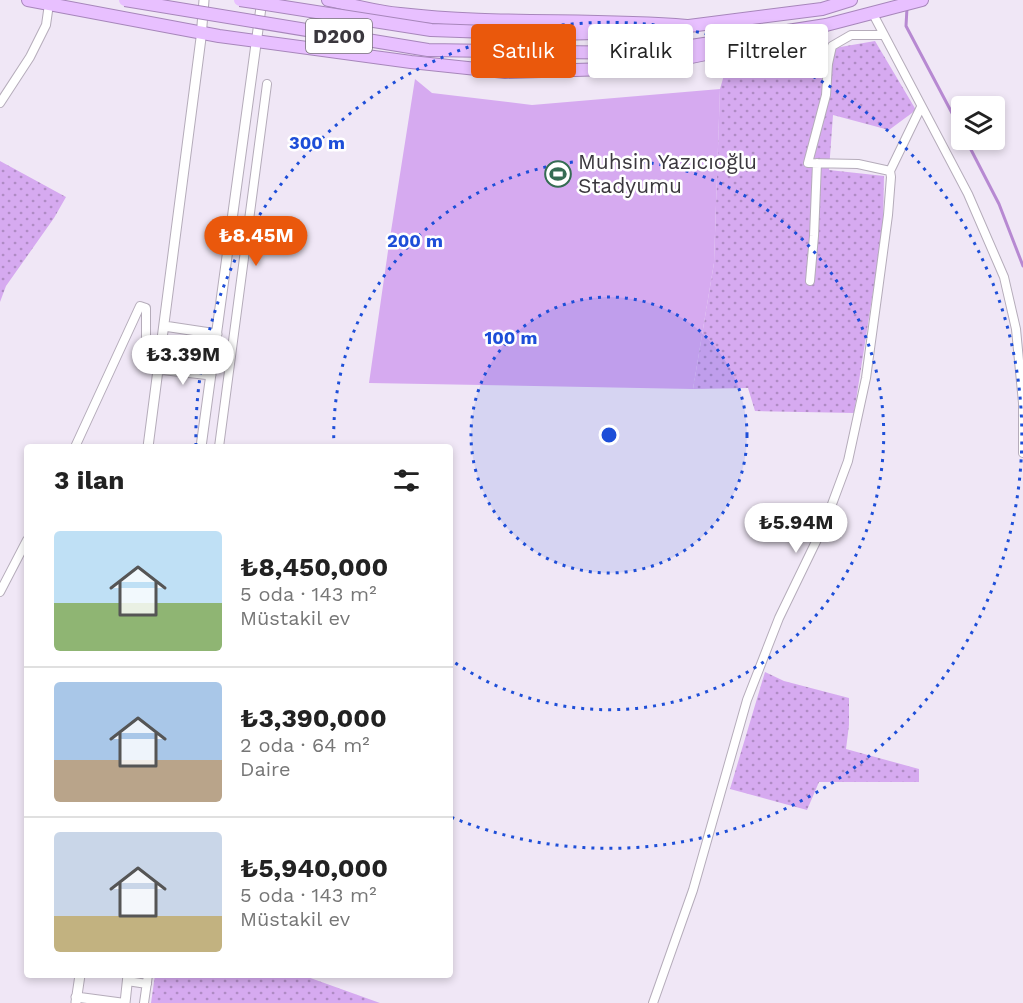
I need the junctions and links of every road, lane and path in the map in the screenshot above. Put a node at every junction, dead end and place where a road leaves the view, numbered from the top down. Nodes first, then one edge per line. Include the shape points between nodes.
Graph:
1 (28, 0) edge
2 (124, 0) edge
3 (204, 0) edge
4 (240, 0) edge
5 (262, 0) edge
6 (328, 0) edge
7 (851, 0) edge
8 (922, 0) edge
9 (49, 4) junction
10 (872, 12) junction
11 (664, 24) edge
12 (828, 24) edge
13 (693, 25) edge
14 (201, 32) junction
15 (588, 33) edge
16 (884, 35) junction
17 (257, 41) junction
18 (705, 44) edge
19 (705, 54) edge
20 (267, 84) dead end
21 (0, 103) edge
22 (921, 107) junction
23 (817, 163) junction
24 (890, 171) junction
25 (810, 281) dead end
26 (164, 326) junction
27 (217, 333) junction
28 (161, 351) junction
29 (213, 356) junction
30 (230, 360) junction
31 (158, 369) junction
32 (211, 375) junction
33 (76, 444) edge
34 (148, 444) edge
35 (201, 444) edge
36 (219, 444) edge
37 (1023, 453) edge
38 (24, 546) edge
39 (0, 592) edge
40 (80, 978) edge
41 (127, 978) edge
42 (148, 978) edge
43 (147, 984) junction
44 (76, 1000) edge
45 (123, 1003) edge
46 (144, 1003) edge
47 (653, 1003) edge

1 - 9 highway
2 - 18 highway, D200, bridge via 428,51 645,53
3 - 14 street
4 - 15 highway, D200, bridge via 432,30
5 - 17 street
6 - 11 highway via 397,14 452,19
7 - 13 highway, D200 via 822,9
8 - 10 highway, D200
9 - 14 highway
9 - 21 street via 46,25
10 - 12 highway, D200
10 - 16 street
14 - 17 highway
14 - 26 street
16 - 22 street
16 - 23 street via 851,35 832,46 826,95 808,163
17 - 19 highway via 506,72 608,69
17 - 27 street
20 - 30 street
22 - 24 street
22 - 37 street via 969,195 1004,277 1016,329
23 - 24 street via 858,164
23 - 25 street
24 - 47 street via 888,215 866,378 848,461 747,700 693,890
26 - 27 street
26 - 28 street
27 - 29 street
28 - 31 street
28 - 33 street via 146,349 146,308 140,306
29 - 30 street
29 - 32 street
30 - 36 street
31 - 32 street
31 - 34 street
32 - 35 street
38 - 39 street
40 - 44 street
41 - 43 street
41 - 45 street
42 - 43 street
43 - 46 street
44 - 45 street

